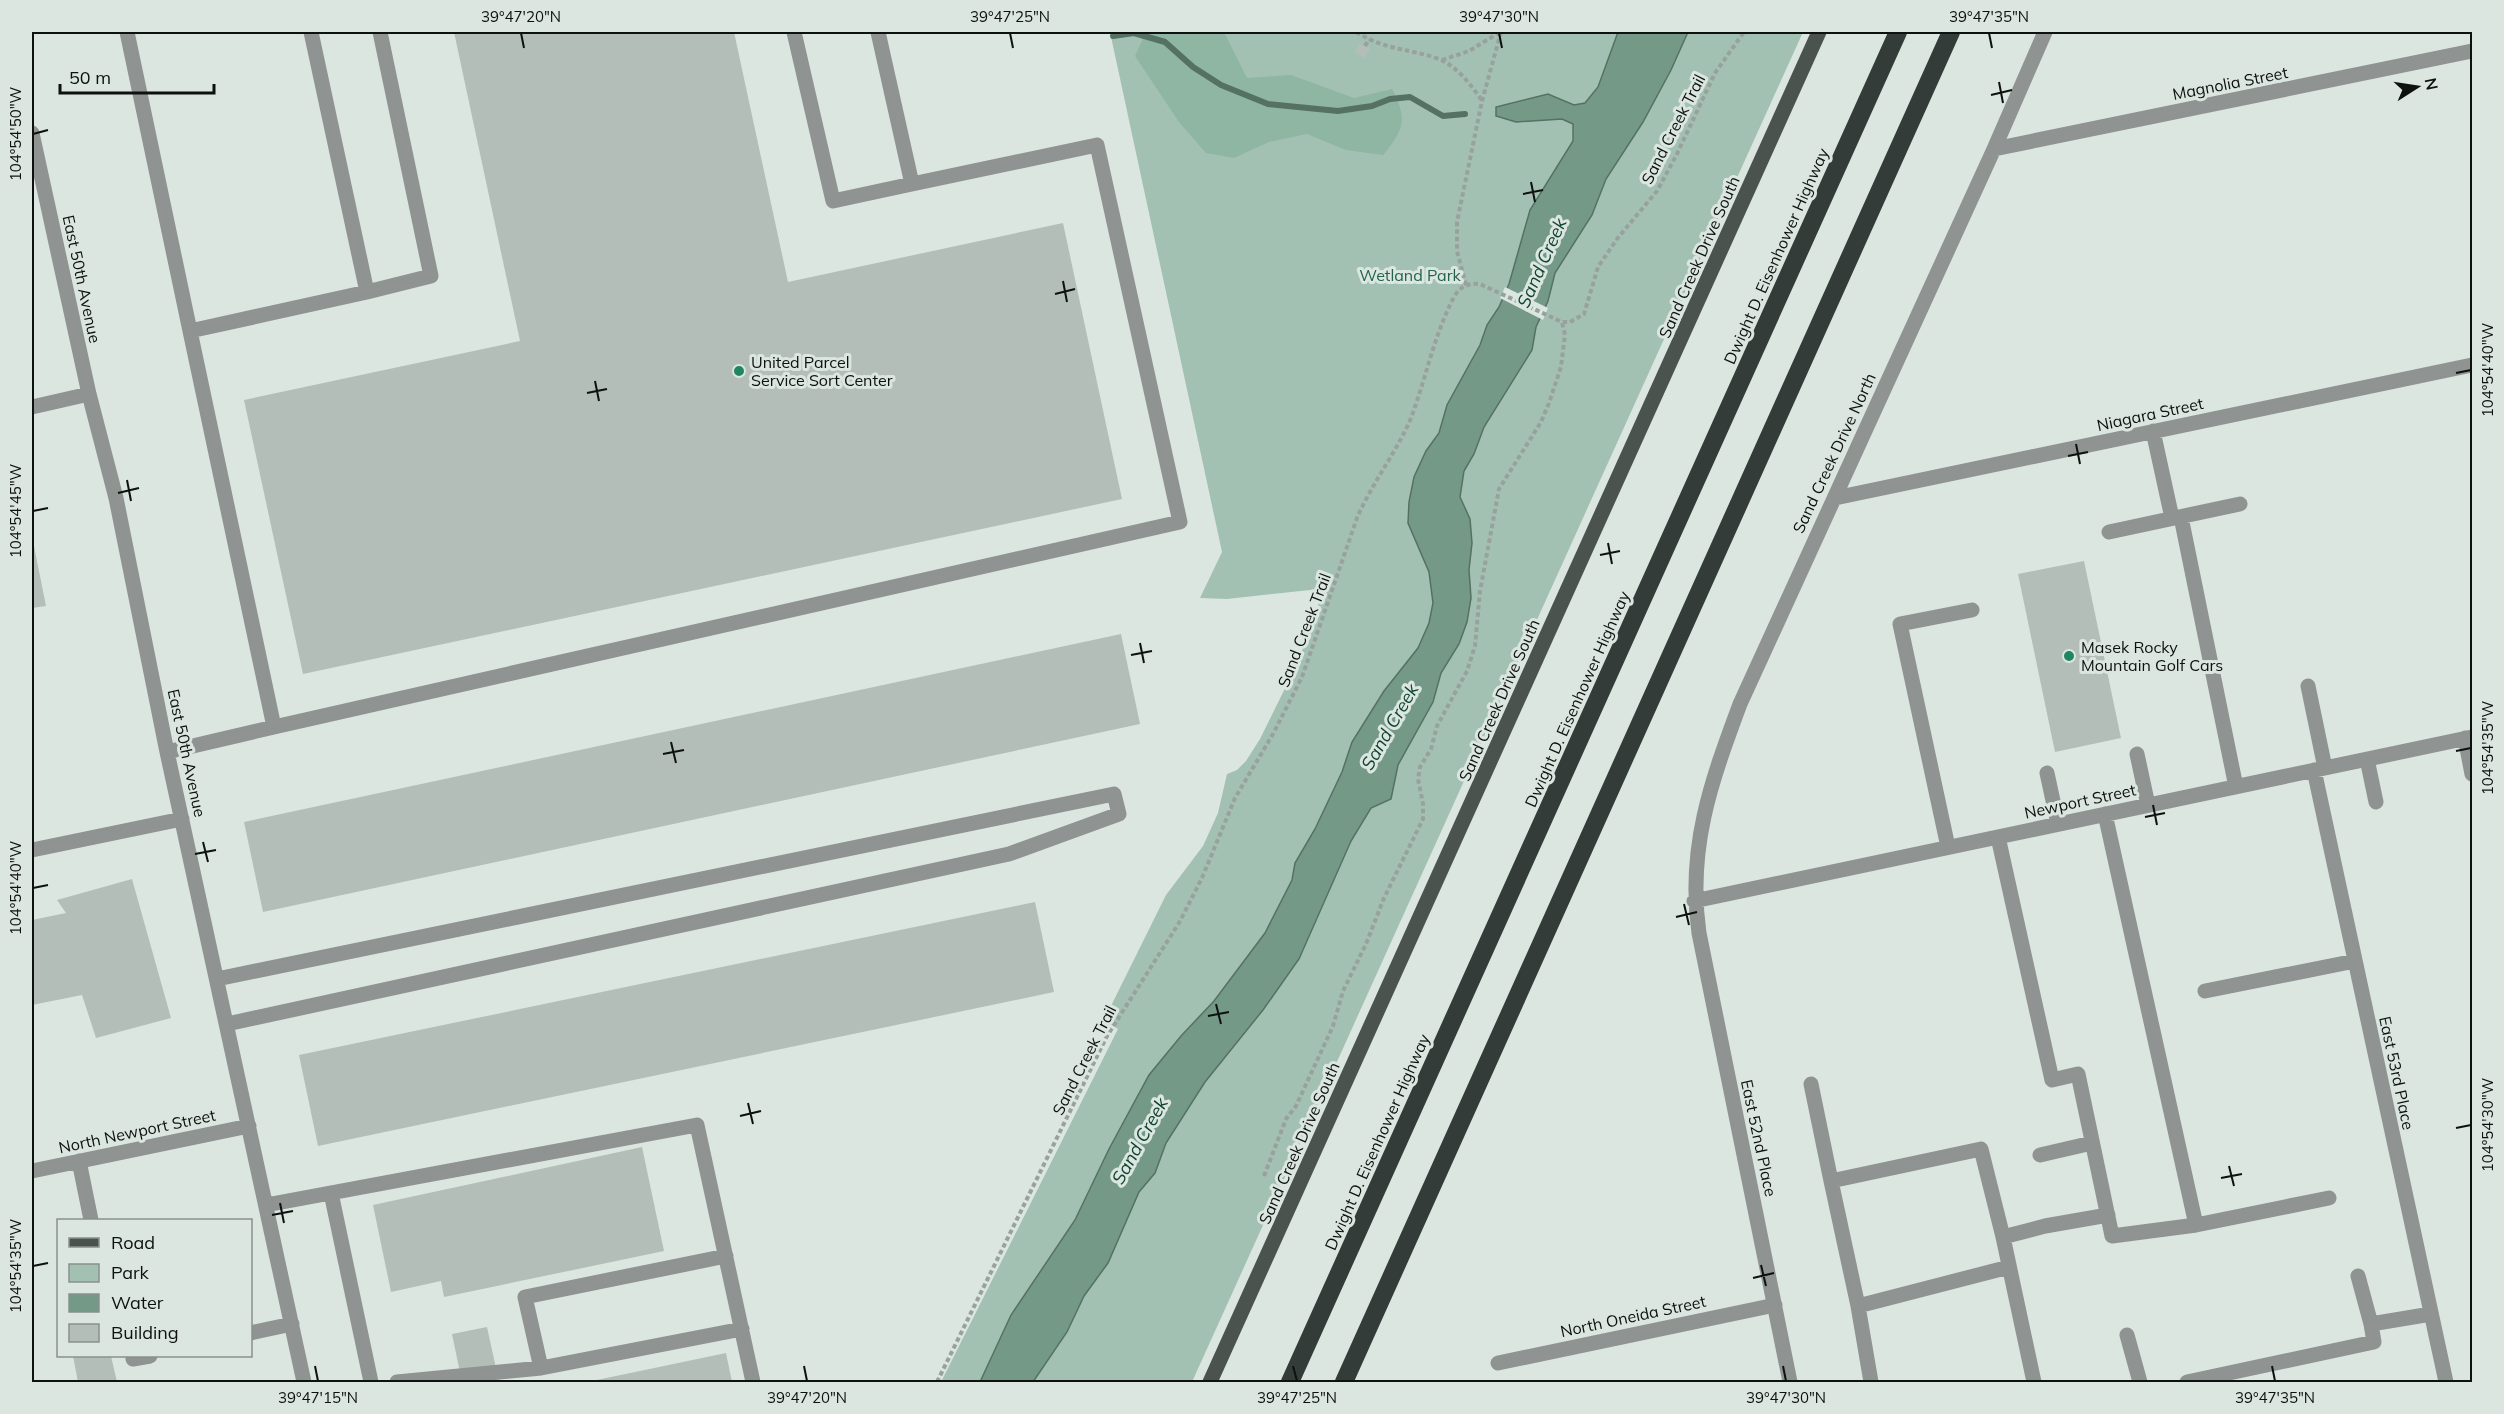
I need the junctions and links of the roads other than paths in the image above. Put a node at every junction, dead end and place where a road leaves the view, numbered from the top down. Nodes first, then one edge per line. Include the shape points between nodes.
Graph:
1 (127, 32) edge
2 (311, 32) edge
3 (380, 32) edge
4 (794, 32) edge
5 (878, 32) edge
6 (1819, 32) edge
7 (1898, 32) edge
8 (1952, 32) edge
9 (2045, 32) edge
10 (2472, 51) edge
11 (32, 133) edge
12 (1994, 149) junction
13 (912, 184) junction
14 (367, 292) junction
15 (190, 331) junction
16 (2472, 365) edge
17 (89, 394) junction
18 (32, 407) edge
19 (2153, 431) junction
20 (1835, 498) junction
21 (2240, 504) dead end
22 (2176, 517) junction
23 (2109, 531) dead end
24 (1972, 610) dead end
25 (2307, 686) dead end
26 (274, 727) junction
27 (2469, 738) edge
28 (167, 752) junction
29 (2137, 754) dead end
30 (2367, 759) junction
31 (2319, 769) junction
32 (2047, 773) dead end
33 (2472, 774) edge
34 (2236, 787) junction
35 (2376, 802) dead end
36 (2148, 805) junction
37 (2105, 814) junction
38 (182, 819) junction
39 (2058, 824) junction
40 (1998, 837) junction
41 (1948, 847) junction
42 (32, 850) edge
43 (1694, 901) junction
44 (2355, 961) junction
45 (217, 979) junction
46 (2205, 991) dead end
47 (227, 1024) junction
48 (1811, 1084) dead end
49 (249, 1126) junction
50 (2092, 1143) junction
51 (2040, 1155) dead end
52 (79, 1161) junction
53 (32, 1171) edge
54 (1832, 1181) junction
55 (331, 1193) junction
56 (2329, 1198) dead end
57 (266, 1205) junction
58 (2108, 1215) junction
59 (91, 1219) edge
60 (2196, 1225) junction
61 (2003, 1237) junction
62 (726, 1256) junction
63 (2009, 1267) junction
64 (2358, 1276) dead end
65 (1775, 1305) junction
66 (1858, 1306) junction
67 (2431, 1314) junction
68 (292, 1324) junction
69 (2371, 1324) junction
70 (742, 1329) junction
71 (252, 1333) edge
72 (2127, 1335) dead end
73 (144, 1357) edge
74 (133, 1359) dead end
75 (1498, 1363) dead end
76 (541, 1368) junction
77 (304, 1383) edge
78 (371, 1383) edge
79 (396, 1383) edge
80 (753, 1383) edge
81 (1210, 1383) edge
82 (1290, 1383) edge
83 (1344, 1383) edge
84 (1790, 1383) edge
85 (1871, 1383) edge
86 (2034, 1383) edge
87 (2140, 1383) edge
88 (2187, 1383) edge
89 (2446, 1383) edge

1 - 15 street
2 - 14 street
3 - 14 street via 431,276
4 - 13 street via 833,201
5 - 13 street
6 - 81 main road, Sand Creek Drive South
7 - 82 highway, Dwight D. Eisenhower Highway
8 - 83 highway
9 - 12 street, Sand Creek Drive North
10 - 12 street, Magnolia Street
11 - 17 street, East 50th Avenue
12 - 20 street, Sand Creek Drive North
13 - 26 street via 1097,145 1180,522
14 - 15 street
15 - 26 street
16 - 19 street, Niagara Street
17 - 18 street
17 - 28 street, East 50th Avenue via 116,498
19 - 20 street, Niagara Street
19 - 22 street
20 - 43 street, Sand Creek Drive North via 1740,704 1714,773 1698,842
21 - 22 street
22 - 23 street
22 - 34 street
24 - 41 street via 1900,624
25 - 31 street, East 53rd Place
26 - 28 street
27 - 30 street, Newport Street
27 - 33 street
28 - 38 street, East 50th Avenue
29 - 36 street
30 - 31 street, Newport Street
30 - 35 street
31 - 34 street, Newport Street
31 - 44 street, East 53rd Place
32 - 39 street
34 - 36 street, Newport Street
36 - 37 street, Newport Street
37 - 39 street, Newport Street
37 - 60 street
38 - 42 street
38 - 45 street, East 50th Avenue
39 - 40 street, Newport Street
40 - 41 street, Newport Street
40 - 50 street via 2052,1080 2078,1074
41 - 43 street, Newport Street
43 - 65 street, East 52nd Place
44 - 46 street
44 - 67 street, East 53rd Place
45 - 47 street, East 50th Avenue
45 - 47 street via 1114,794 1119,814 1009,854
47 - 49 street, East 50th Avenue
48 - 54 street
49 - 52 street, North Newport Street
49 - 57 street, East 50th Avenue
50 - 51 street
50 - 58 street
52 - 53 street, North Newport Street
52 - 59 street
54 - 61 street via 1982,1149
54 - 66 street
55 - 57 street
55 - 62 street via 697,1125
55 - 78 street
56 - 60 street
57 - 68 street, East 50th Avenue
58 - 60 street via 2112,1236
58 - 61 street
61 - 63 street
62 - 70 street
62 - 76 street via 525,1297
63 - 66 street
63 - 86 street
64 - 69 street
65 - 75 street, North Oneida Street
65 - 84 street, East 52nd Place
66 - 85 street
67 - 69 street
67 - 89 street, East 53rd Place
68 - 71 street
68 - 77 street, East 50th Avenue
69 - 88 street via 2374,1342
70 - 76 street
70 - 80 street
72 - 87 street
73 - 74 street
76 - 79 street

